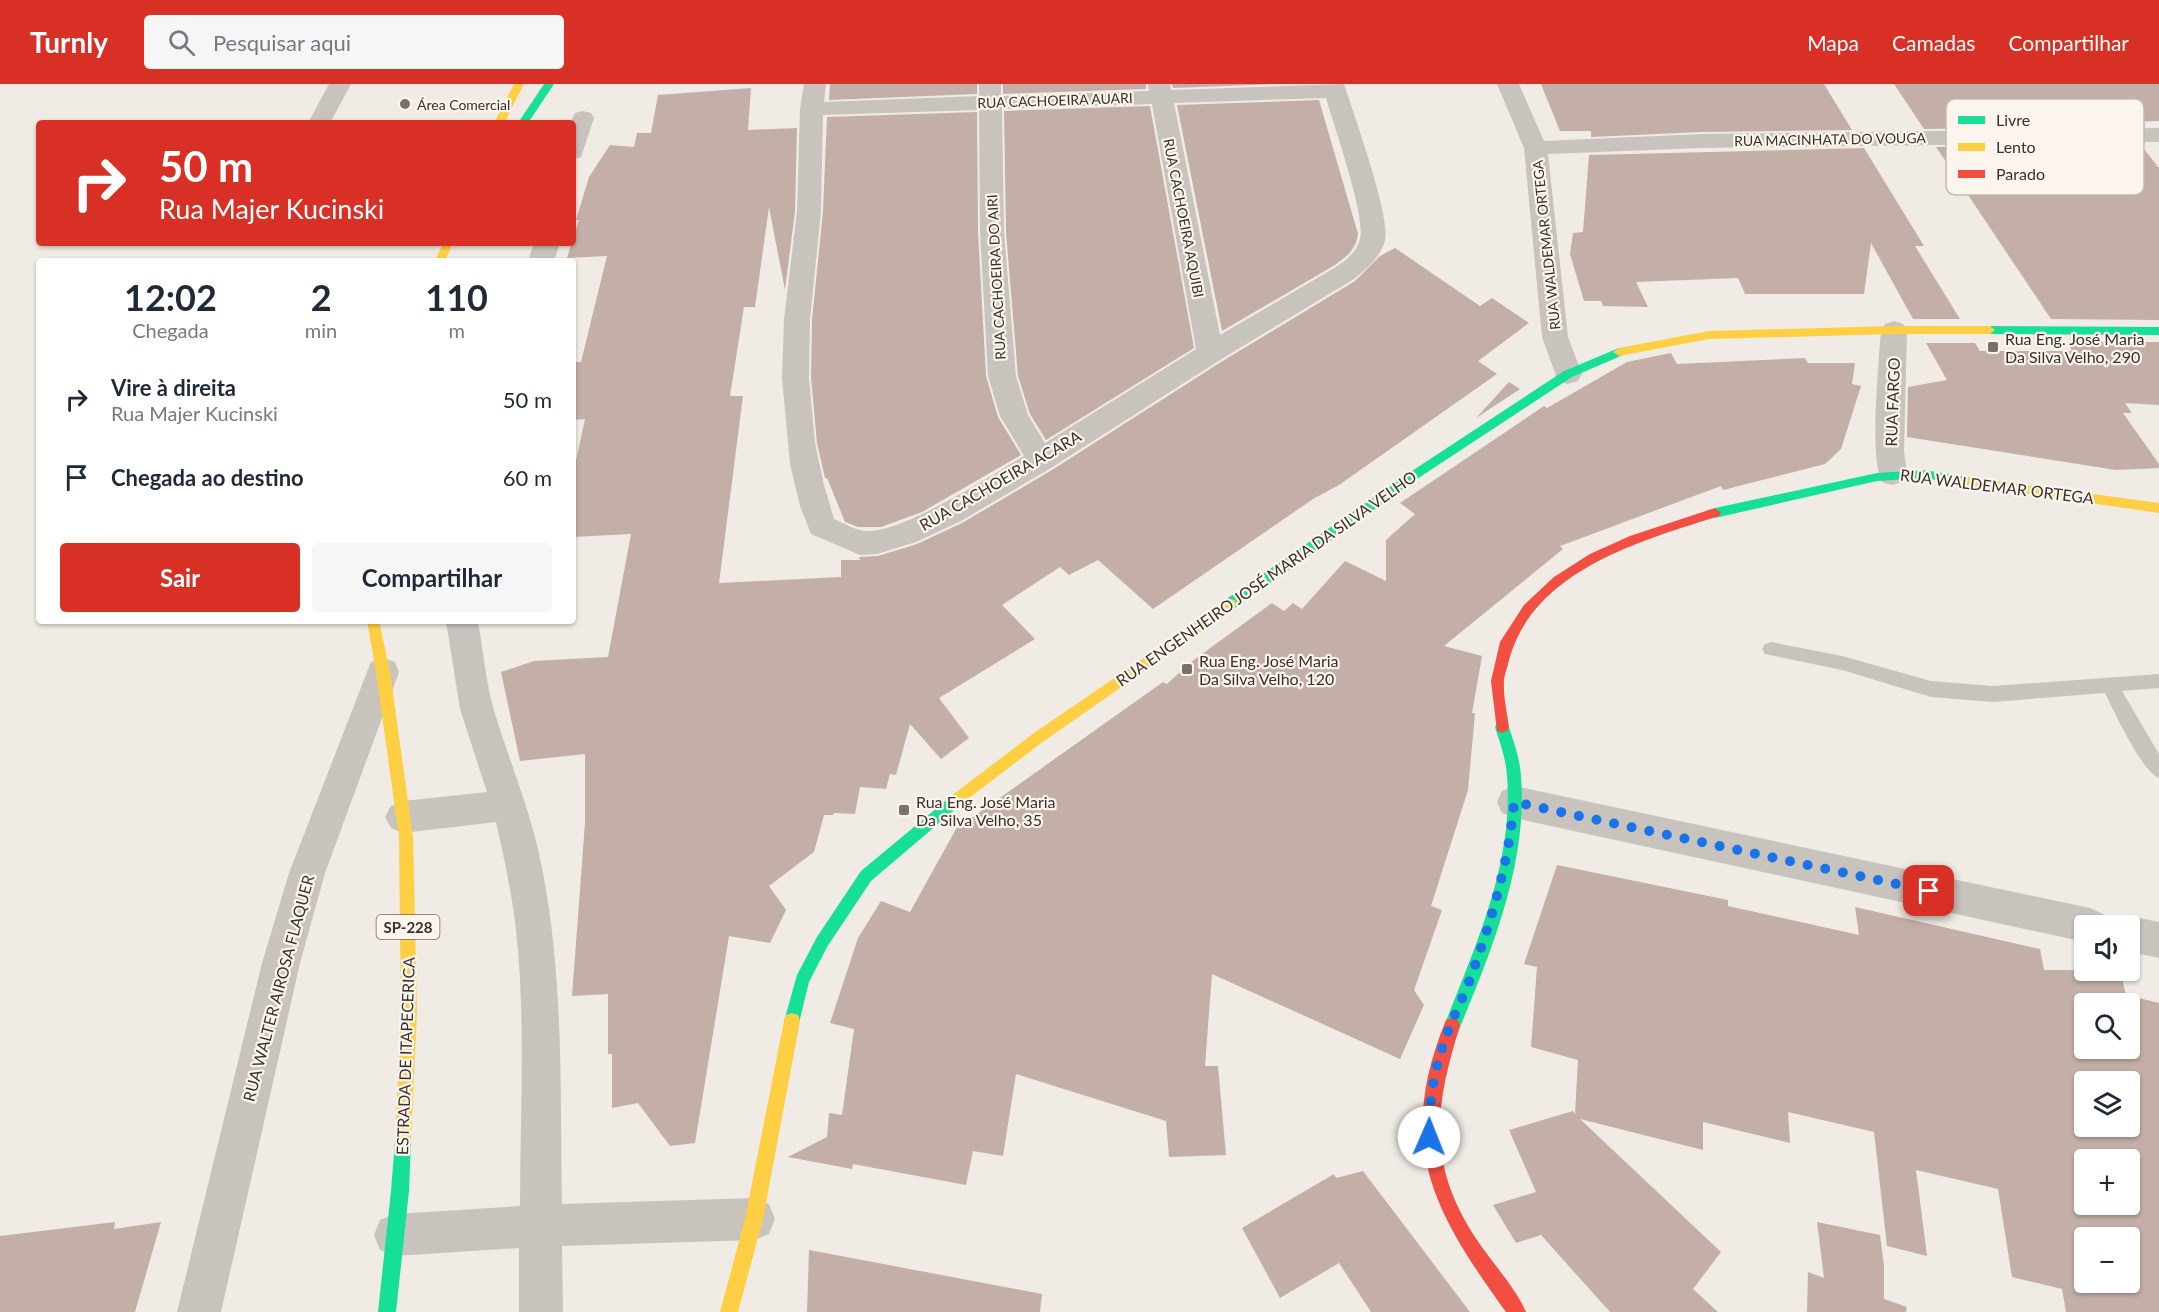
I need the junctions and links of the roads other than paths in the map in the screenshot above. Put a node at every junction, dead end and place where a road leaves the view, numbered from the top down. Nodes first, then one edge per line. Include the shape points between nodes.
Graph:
1 (340, 84) edge
2 (519, 84) edge
3 (549, 84) edge
4 (1508, 84) edge
5 (1334, 87) edge
6 (562, 89) dead end
7 (1160, 90) edge
8 (990, 93) edge
9 (813, 97) edge
10 (538, 103) junction
11 (583, 118) dead end
12 (321, 120) edge
13 (501, 120) edge
14 (525, 120) edge
15 (2144, 135) edge
16 (2159, 135) edge
17 (1946, 138) edge
18 (576, 142) edge
19 (1536, 148) junction
20 (1894, 330) junction
21 (2159, 331) edge
22 (1210, 353) junction
23 (1568, 374) junction
24 (1041, 460) junction
25 (1892, 474) junction
26 (2159, 508) edge
27 (374, 624) edge
28 (463, 624) edge
29 (1771, 649) dead end
30 (383, 672) junction
31 (2159, 681) edge
32 (2109, 684) junction
33 (2159, 770) edge
34 (1514, 802) junction
35 (509, 805) junction
36 (403, 817) junction
37 (2074, 923) edge
38 (2140, 936) edge
39 (2159, 940) edge
40 (754, 1219) junction
41 (541, 1226) junction
42 (396, 1235) junction
43 (199, 1312) edge
44 (387, 1312) edge
45 (541, 1312) edge
46 (729, 1312) edge
47 (1517, 1312) edge

1 - 12 street
2 - 13 street
3 - 10 street
4 - 19 street, RUA WALDEMAR ORTEGA
5 - 7 street, RUA CACHOEIRA AUARI
5 - 22 street, RUA CACHOEIRA ACARA via 1371,212 1373,239 1363,259 1345,273
6 - 10 street
7 - 8 street, RUA CACHOEIRA AUARI
7 - 22 street, RUA CACHOEIRA AQUIBI
8 - 9 street, RUA CACHOEIRA AUARI
8 - 24 street, RUA CACHOEIRA DO AIRI via 992,232 1000,358 1014,416
9 - 24 street, RUA CACHOEIRA ACARA via 809,208 795,354 805,472 822,526 860,543 905,534 950,513
10 - 14 street
11 - 18 street
15 - 16 street, RUA MACINHATA DO VOUGA
17 - 19 street, RUA MACINHATA DO VOUGA
19 - 23 street, RUA WALDEMAR ORTEGA via 1556,337
20 - 21 street, RUA ENGENHEIRO JOSÉ MARIA DA SILVA VELHO
20 - 23 street, RUA ENGENHEIRO JOSÉ MARIA DA SILVA VELHO via 1709,335 1612,354
20 - 25 street, RUA FARGO
22 - 24 street, RUA CACHOEIRA ACARA
23 - 40 street, RUA ENGENHEIRO JOSÉ MARIA DA SILVA VELHO via 1419,472 1039,737 946,807 866,876 802,980 777,1089
25 - 26 street, RUA WALDEMAR ORTEGA via 1934,476
25 - 34 street, RUA WALDEMAR ORTEGA via 1746,504 1648,535 1578,566 1539,595 1507,643 1499,680 1498,704 1513,768
27 - 30 street, ESTRADA DE ITAPECERICA / SP-228
28 - 35 street via 477,710
29 - 32 lane via 1842,663 1931,689 1993,694
30 - 36 street, ESTRADA DE ITAPECERICA / SP-228
30 - 43 street, RUA WALTER AIROSA FLAQUER via 304,884
31 - 32 lane
32 - 33 lane
34 - 37 street
34 - 47 street, RUA WALDEMAR ORTEGA via 1500,884 1473,972 1443,1044 1432,1088 1429,1137 1445,1202 1458,1228
35 - 36 street
35 - 41 street via 535,931 540,1028
36 - 42 street, ESTRADA DE ITAPECERICA / SP-228 via 409,1012
38 - 39 street
40 - 41 street
40 - 46 street, RUA ENGENHEIRO JOSÉ MARIA DA SILVA VELHO
41 - 42 street
41 - 45 street
42 - 44 street, ESTRADA DE ITAPECERICA / SP-228

